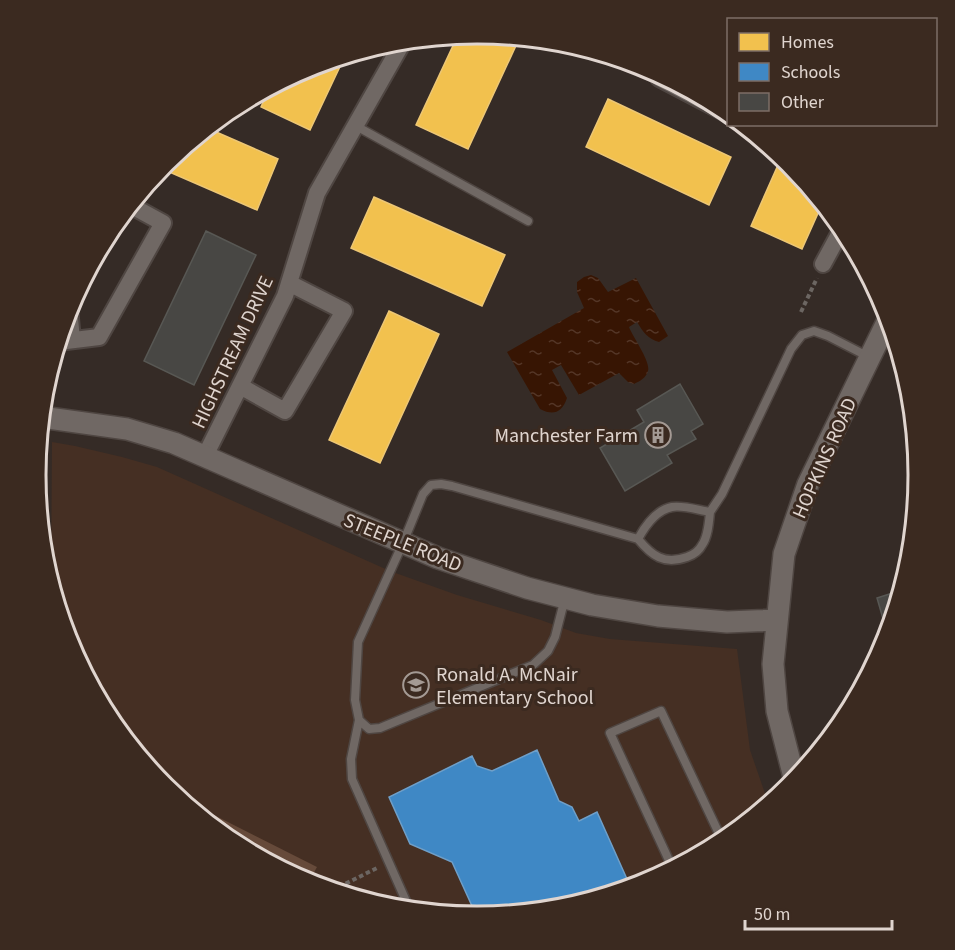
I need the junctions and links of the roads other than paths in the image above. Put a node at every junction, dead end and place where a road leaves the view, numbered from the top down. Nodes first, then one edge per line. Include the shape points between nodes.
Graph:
1 (398, 51) edge
2 (356, 126) junction
3 (137, 209) edge
4 (528, 221) dead end
5 (837, 237) edge
6 (823, 264) road end
7 (289, 283) junction
8 (884, 330) edge
9 (68, 341) edge
10 (870, 357) junction
11 (240, 386) junction
12 (50, 418) edge
13 (205, 456) junction
14 (710, 512) junction
15 (638, 539) junction
16 (403, 543) junction
17 (566, 598) junction
18 (777, 620) junction
19 (359, 720) junction
20 (792, 770) edge
21 (719, 833) edge
22 (669, 861) edge
23 (406, 900) edge

1 - 2 street, HIGHSTREAM DRIVE
2 - 4 lane
2 - 7 street, HIGHSTREAM DRIVE via 317,193
3 - 9 street via 163,223 99,337
5 - 6 street
7 - 11 street, HIGHSTREAM DRIVE
7 - 11 street via 344,311 285,411
8 - 10 street, HOPKINS ROAD
10 - 14 lane via 814,331 802,335 791,349
10 - 18 street, HOPKINS ROAD via 808,484 784,554
11 - 13 street, HIGHSTREAM DRIVE
12 - 13 street, STEEPLE ROAD via 127,429
13 - 16 street, STEEPLE ROAD
14 - 15 lane via 670,507 653,517
14 - 15 lane via 703,545 694,555 661,559
15 - 16 lane via 441,484 431,485 423,494
16 - 17 street, STEEPLE ROAD via 438,558
16 - 19 lane via 358,642 355,700
17 - 18 street, STEEPLE ROAD via 658,616 727,622
17 - 19 lane via 555,637 548,651 533,665 380,728 369,729
18 - 20 street, HOPKINS ROAD via 773,664 777,711
19 - 23 lane via 351,759 352,779
21 - 22 lane via 661,711 610,733

